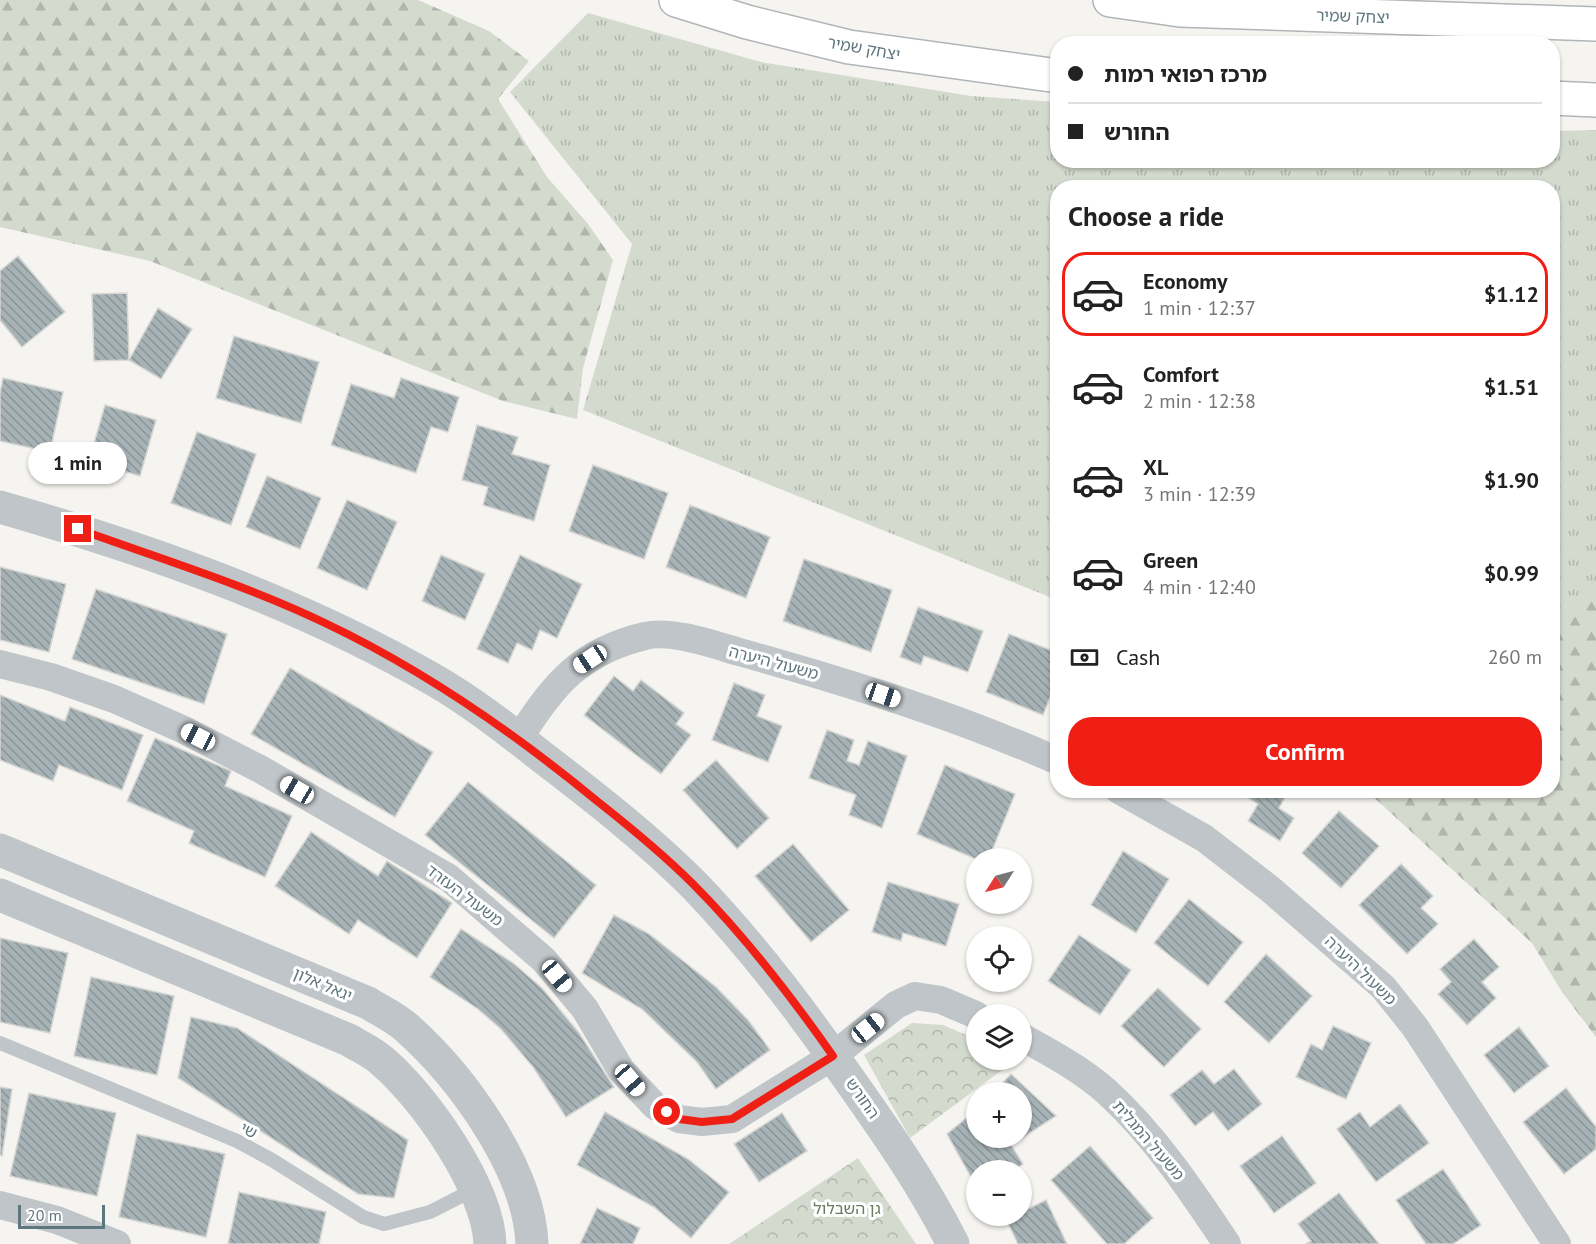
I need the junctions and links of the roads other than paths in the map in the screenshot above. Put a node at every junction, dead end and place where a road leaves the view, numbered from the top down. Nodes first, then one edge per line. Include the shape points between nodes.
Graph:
1 (676, 0) edge
2 (1110, 0) edge
3 (1504, 0) edge
4 (1596, 6) edge
5 (1596, 24) edge
6 (1050, 75) edge
7 (1560, 98) edge
8 (1596, 100) edge
9 (0, 507) edge
10 (0, 664) edge
11 (519, 739) junction
12 (1050, 757) edge
13 (1133, 798) edge
14 (0, 850) edge
15 (0, 895) edge
16 (966, 1010) edge
17 (0, 1043) edge
18 (1032, 1043) edge
19 (833, 1056) junction
20 (475, 1189) junction
21 (0, 1205) edge
22 (117, 1244) edge
23 (490, 1244) edge
24 (532, 1244) edge
25 (953, 1244) edge
26 (1227, 1244) edge
27 (1557, 1244) edge

1 - 6 highway, יצחק שמיר via 849,47
2 - 5 highway, יצחק שמיר via 1180,10
3 - 4 highway
7 - 8 highway
9 - 11 street, החורש via 78,529 232,583 325,622 437,682
10 - 19 street, משעול העזרד via 114,699 182,729 260,769 449,878 544,960 585,1009 621,1070 655,1106 679,1119 732,1119
11 - 12 street, משעול היערה via 548,693 574,669 606,649 648,635 685,638 842,680
11 - 19 street, החורש via 693,884 759,957
13 - 27 street, משעול היערה via 1204,838 1270,889 1383,987 1415,1027
14 - 24 street, יגאל אלון via 368,1003 406,1026 457,1082 500,1147 524,1197
15 - 20 street via 349,1040 393,1072 424,1107
16 - 19 street via 941,999 915,996 896,1005
17 - 20 lane, שי via 237,1141 363,1217 384,1224 430,1212
18 - 26 street, משעול המגלית via 1067,1062 1133,1118 1190,1189
19 - 25 street, החורש via 926,1191
20 - 23 street via 484,1210
21 - 22 street via 57,1220

